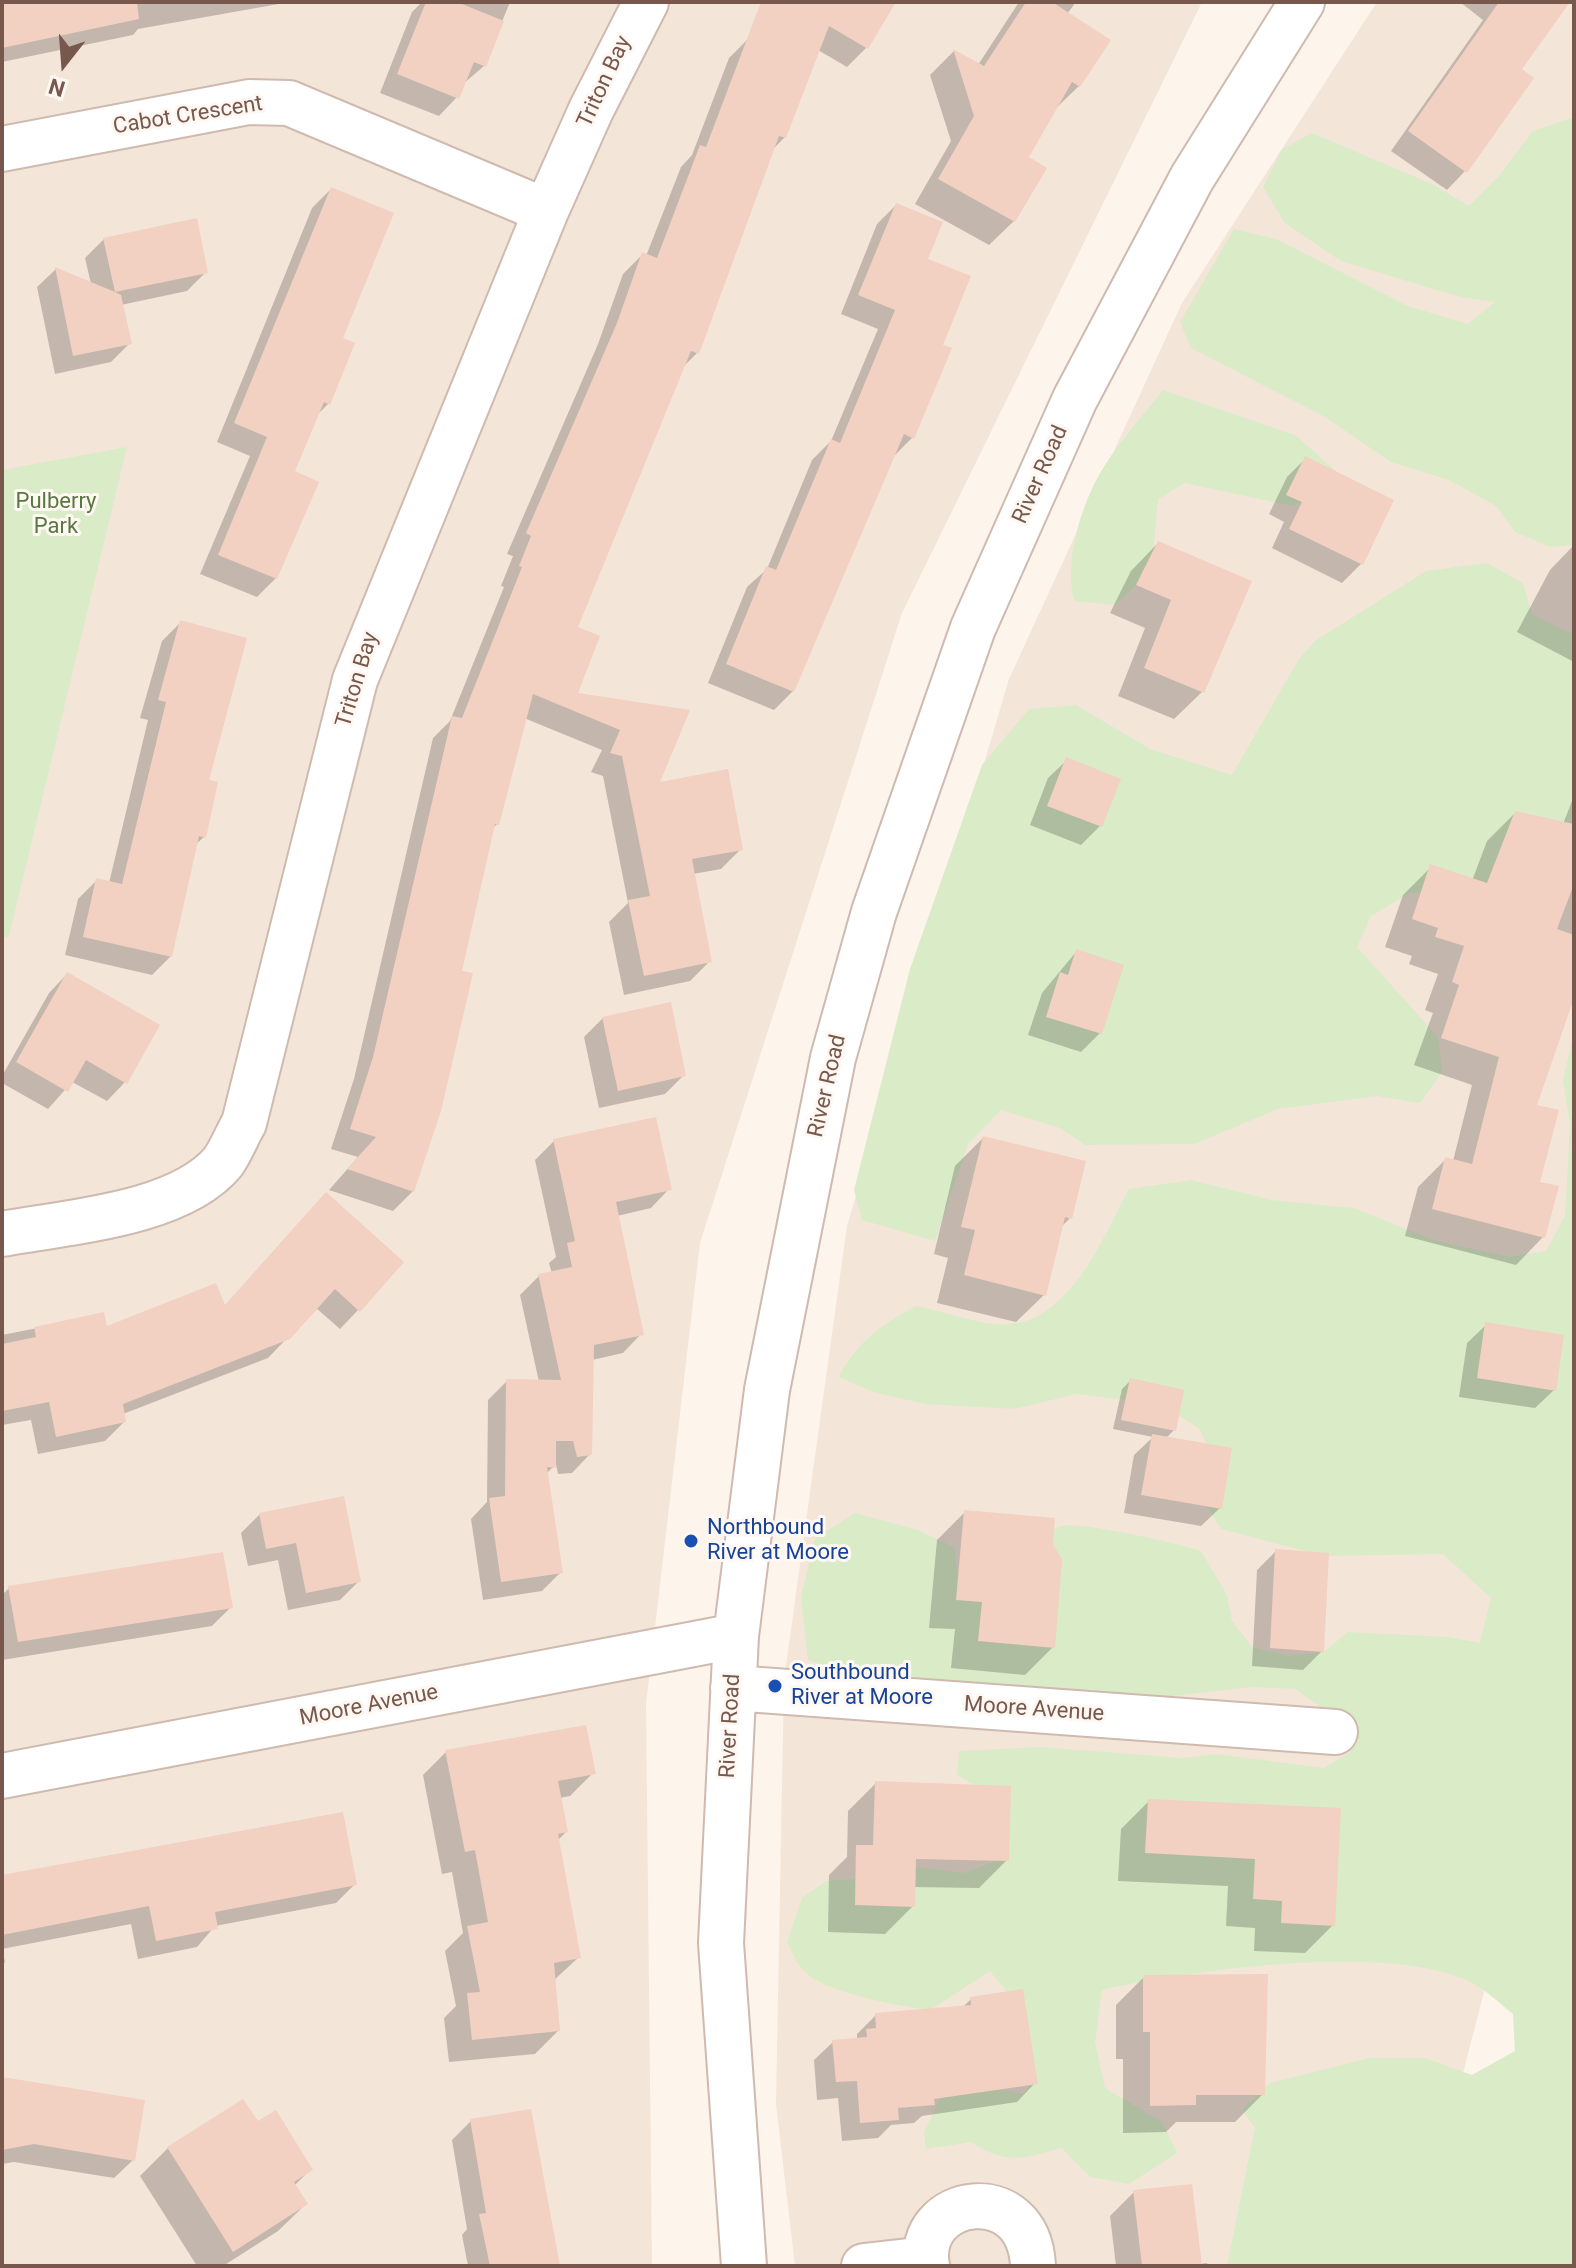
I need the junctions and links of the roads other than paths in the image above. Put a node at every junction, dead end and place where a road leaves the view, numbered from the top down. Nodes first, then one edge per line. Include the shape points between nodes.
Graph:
1 (646, 2) edge
2 (1302, 2) edge
3 (2, 149) edge
4 (546, 211) junction
5 (2, 1234) edge
6 (736, 1636) junction
7 (733, 1688) junction
8 (1335, 1732) dead end
9 (2, 1776) edge
10 (926, 2263) edge
11 (744, 2266) edge
12 (864, 2266) edge
13 (1033, 2266) edge

1 - 4 street, Triton Bay
2 - 6 street, River Road via 1192,178 1075,399 973,628 874,912 833,1058 801,1204 767,1390
3 - 4 street, Cabot Crescent via 249,102 289,103
4 - 5 street, Triton Bay via 355,680 244,1123 222,1162 179,1195
6 - 7 street, River Road
6 - 9 street, Moore Avenue
7 - 8 street, Moore Avenue
7 - 11 street, River Road via 721,1943
10 - 12 street
10 - 13 street via 936,2227 963,2207 981,2205 1014,2217 1026,2231

